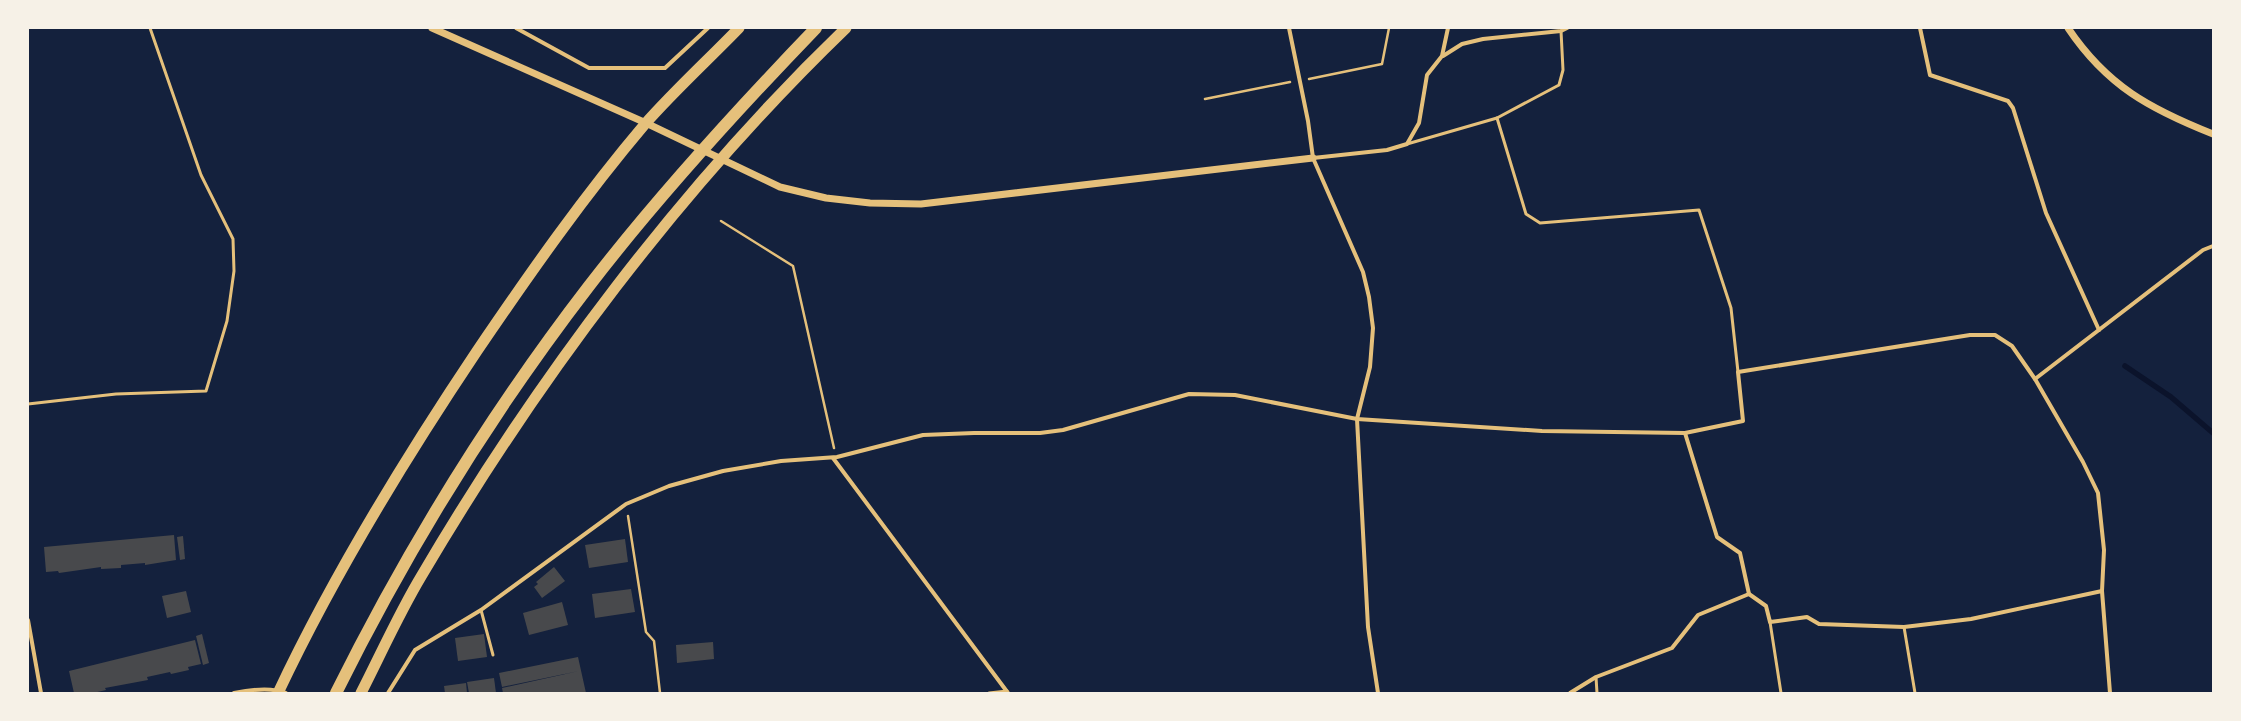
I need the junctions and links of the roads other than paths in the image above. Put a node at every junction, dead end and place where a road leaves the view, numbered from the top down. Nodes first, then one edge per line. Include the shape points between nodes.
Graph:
1 (150, 28) edge
2 (432, 28) edge
3 (516, 28) edge
4 (708, 28) edge
5 (739, 28) edge
6 (816, 28) edge
7 (846, 28) edge
8 (1289, 28) edge
9 (1448, 28) edge
10 (1567, 28) edge
11 (1920, 28) edge
12 (2068, 28) edge
13 (1561, 31) junction
14 (1442, 56) junction
15 (1497, 118) junction
16 (646, 123) junction
17 (2213, 134) edge
18 (1408, 144) junction
19 (1313, 158) junction
20 (721, 160) junction
21 (2213, 246) edge
22 (2099, 330) junction
23 (1738, 372) junction
24 (2035, 379) junction
25 (28, 404) edge
26 (1357, 419) junction
27 (1685, 433) junction
28 (835, 458) junction
29 (2102, 592) junction
30 (1749, 594) junction
31 (481, 610) junction
32 (28, 620) edge
33 (1770, 622) junction
34 (1904, 627) junction
35 (493, 654) dead end
36 (1596, 677) junction
37 (281, 692) edge
38 (1008, 692) edge
39 (41, 693) edge
40 (234, 693) edge
41 (336, 693) edge
42 (361, 693) edge
43 (388, 693) edge
44 (990, 693) edge
45 (1378, 693) edge
46 (1570, 693) edge
47 (1597, 693) edge
48 (1781, 693) edge
49 (1915, 693) edge
50 (2110, 693) edge

1 - 25 lane via 201,175 233,240 234,271 227,321 206,391 116,394
2 - 16 street
3 - 4 street via 589,68 664,68
5 - 16 highway
6 - 41 highway via 738,109 661,198 589,286 533,363 462,469 414,550
7 - 20 highway via 814,58
8 - 19 street
9 - 14 street
10 - 13 street
11 - 22 street via 1930,75 2008,100 2013,108 2046,213
12 - 17 street via 2081,47 2109,77 2136,98 2169,117
13 - 14 street via 1483,39 1462,44
13 - 15 lane via 1564,70 1559,85
14 - 18 street via 1428,75 1419,123
15 - 18 lane
15 - 23 lane via 1526,214 1540,222 1699,210 1731,308
16 - 20 street
16 - 37 highway via 582,203 441,405 377,509 320,610
18 - 19 street via 1387,150
19 - 20 street via 921,204 870,203 826,198 780,188
19 - 26 street via 1363,272 1369,297 1373,328 1370,367
20 - 42 highway via 669,221 590,322 503,445 421,576
21 - 22 street via 2203,250
22 - 24 street
23 - 24 street via 1970,335 1995,336 2012,346
23 - 27 street via 1743,421
24 - 29 street via 2098,493 2104,550
26 - 27 street via 1542,431
26 - 28 street via 1235,395 1189,394 1063,430 1040,433 923,435
26 - 45 street via 1368,627
27 - 30 street via 1717,537 1740,553
28 - 31 street via 781,461 723,471 669,486 626,504
28 - 38 street
29 - 34 street via 1971,619
29 - 50 street
30 - 33 street via 1766,606
30 - 36 street via 1698,614 1672,648
31 - 35 lane
31 - 43 street via 415,650
32 - 39 street
33 - 34 street via 1807,617 1819,624
33 - 48 lane
34 - 49 lane
36 - 46 street
36 - 47 lane
37 - 40 street via 245,690
38 - 44 lane

